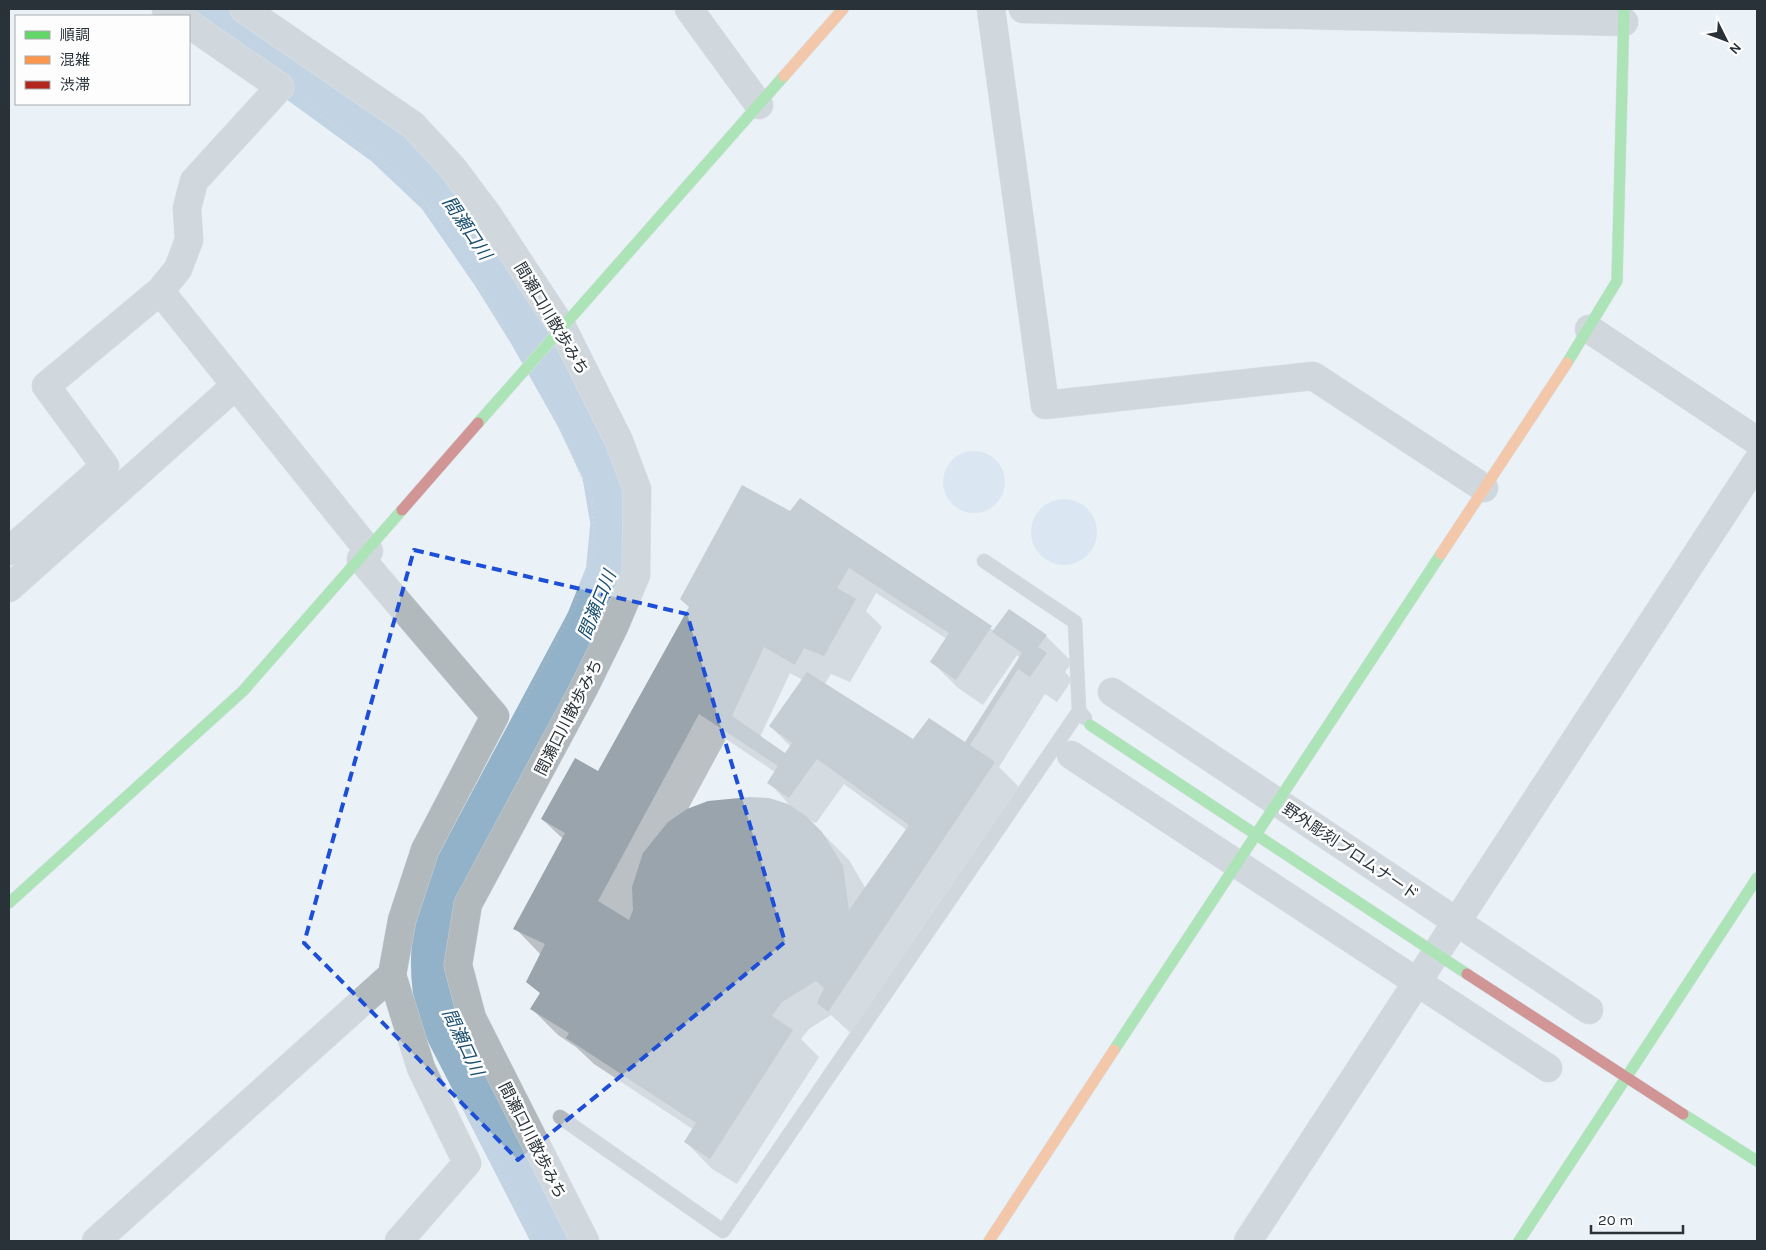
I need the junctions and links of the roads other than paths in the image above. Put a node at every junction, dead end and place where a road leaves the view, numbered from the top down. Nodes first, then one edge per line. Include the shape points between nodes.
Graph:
1 (244, 9) edge
2 (689, 9) edge
3 (843, 9) edge
4 (991, 9) edge
5 (1023, 9) edge
6 (1624, 15) edge
7 (190, 25) edge
8 (759, 105) junction
9 (160, 291) junction
10 (1589, 329) junction
11 (562, 330) junction
12 (235, 386) junction
13 (1757, 441) edge
14 (1757, 462) edge
15 (1484, 488) junction
16 (9, 551) edge
17 (365, 555) junction
18 (984, 561) dead end
19 (9, 588) edge
20 (1112, 692) dead end
21 (1080, 710) junction
22 (1090, 725) joint
23 (1071, 755) dead end
24 (1278, 802) junction
25 (1256, 834) junction
26 (1237, 864) junction
27 (1757, 878) edge
28 (9, 903) edge
29 (1456, 921) junction
30 (1435, 953) junction
31 (392, 975) junction
32 (1416, 982) junction
33 (1589, 1010) dead end
34 (1548, 1068) dead end
35 (1626, 1078) junction
36 (560, 1117) dead end
37 (1757, 1161) edge
38 (96, 1241) edge
39 (399, 1241) edge
40 (585, 1241) edge
41 (989, 1241) edge
42 (1248, 1241) edge
43 (1520, 1241) edge

1 - 11 street, 間瀬口川散歩みち via 413,125 452,167 488,215
2 - 8 street
3 - 8 street
4 - 15 street via 1045,405 1313,376
5 - 6 street
6 - 10 street via 1617,281
7 - 9 street via 280,87 194,180 187,208 189,240 178,269
8 - 11 street
9 - 12 street
9 - 16 street via 46,386 105,466
10 - 13 street
10 - 15 street
11 - 17 street
11 - 40 street, 間瀬口川散歩みち via 619,441 637,489 636,575 583,690 468,904 458,965 472,1018
12 - 17 street
12 - 19 street
14 - 29 street
15 - 24 street
17 - 28 street via 243,691
17 - 31 street via 495,716 425,850 402,920
18 - 21 lane via 1075,622
20 - 24 street, 野外彫刻プロムナード
21 - 22 lane
21 - 36 lane via 723,1231
22 - 25 street
23 - 26 street
24 - 25 street
24 - 29 street, 野外彫刻プロムナード
25 - 26 street
25 - 30 street
26 - 32 street
26 - 41 street
27 - 35 street
29 - 30 street
29 - 33 street, 野外彫刻プロムナード
30 - 32 street
30 - 35 street
31 - 38 street
31 - 39 street via 421,1068 467,1163
32 - 34 street
32 - 42 street
35 - 37 street
35 - 43 street

